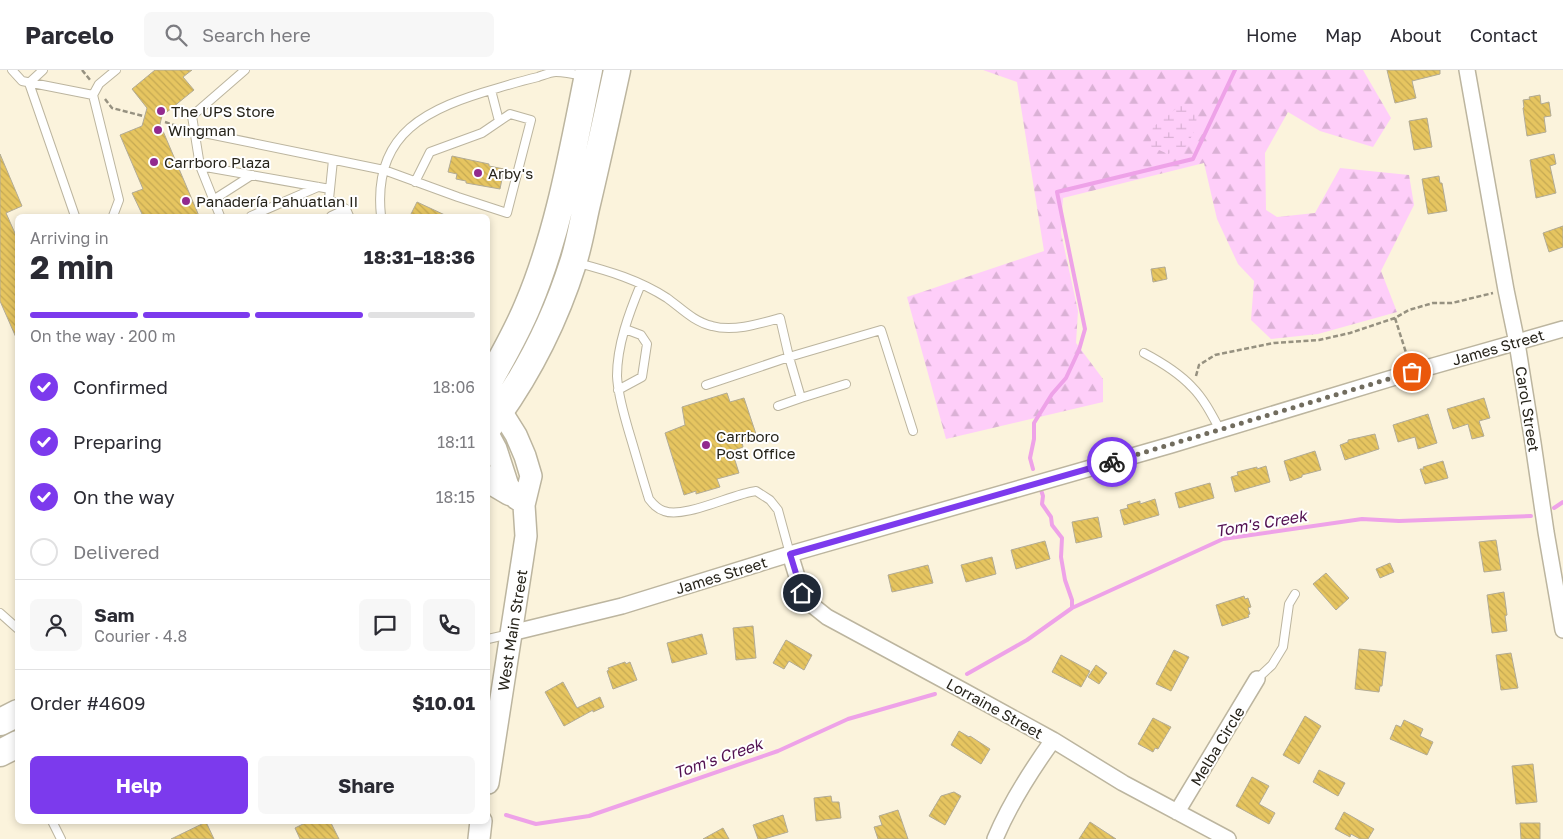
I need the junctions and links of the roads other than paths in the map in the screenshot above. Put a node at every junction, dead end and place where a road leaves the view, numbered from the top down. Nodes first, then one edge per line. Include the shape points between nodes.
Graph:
1 (12, 70) edge
2 (44, 70) edge
3 (116, 70) edge
4 (245, 70) edge
5 (617, 70) edge
6 (1467, 70) edge
7 (588, 73) edge
8 (29, 83) junction
9 (491, 90) junction
10 (95, 92) junction
11 (499, 121) junction
12 (194, 131) junction
13 (333, 160) junction
14 (200, 166) junction
15 (384, 170) junction
16 (252, 175) junction
17 (415, 182) junction
18 (318, 187) junction
19 (330, 189) junction
20 (213, 200) junction
21 (348, 213) edge
22 (74, 214) edge
23 (115, 214) edge
24 (219, 214) edge
25 (255, 214) edge
26 (381, 214) edge
27 (574, 262) junction
28 (641, 284) junction
29 (625, 328) junction
30 (1563, 328) edge
31 (1517, 343) junction
32 (499, 346) edge
33 (1144, 353) dead end
34 (789, 357) junction
35 (490, 376) edge
36 (846, 384) dead end
37 (706, 385) dead end
38 (618, 390) junction
39 (801, 398) junction
40 (778, 406) dead end
41 (492, 411) edge
42 (1220, 430) junction
43 (913, 431) dead end
44 (490, 438) edge
45 (507, 492) edge
46 (790, 554) junction
47 (1295, 594) dead end
48 (0, 613) edge
49 (15, 626) edge
50 (1563, 630) edge
51 (511, 633) junction
52 (490, 638) edge
53 (1257, 679) joint
54 (15, 714) edge
55 (0, 722) edge
56 (1053, 740) junction
57 (490, 770) edge
58 (1177, 812) junction
59 (54, 824) edge
60 (481, 824) edge
61 (61, 839) edge
62 (479, 839) edge
63 (995, 839) edge
64 (1228, 839) edge

1 - 8 lane via 22,81
2 - 8 lane
3 - 10 lane via 99,84
4 - 12 lane via 192,116
5 - 27 highway
6 - 31 street, Carol Street
7 - 9 lane via 555,72
7 - 32 highway via 552,236 532,297
8 - 10 lane
8 - 22 lane
9 - 11 lane
9 - 15 lane via 421,118 403,133 388,155
10 - 23 lane via 119,200
11 - 17 lane via 482,132 430,152
11 - 17 lane via 510,114 532,120 507,213
12 - 13 lane
12 - 14 lane
13 - 15 lane
13 - 19 lane
14 - 16 lane
14 - 20 lane
15 - 17 lane
15 - 26 lane
16 - 18 lane
16 - 20 lane
18 - 19 lane
18 - 25 lane
19 - 21 lane via 329,199
20 - 24 lane
27 - 28 lane
27 - 41 highway via 548,328 523,375
28 - 29 lane
28 - 34 lane via 710,326 724,328 780,318
29 - 38 lane via 617,374
29 - 38 lane via 641,336 647,344 642,377
30 - 31 street, James Street
31 - 42 street, James Street
31 - 50 street, Carol Street
32 - 35 highway
33 - 42 lane via 1193,387
34 - 37 lane
34 - 39 lane
34 - 43 lane via 881,330
36 - 39 lane
38 - 46 lane via 649,499 655,506 665,512 682,512 756,491 778,510
39 - 40 lane
41 - 45 main road, West Main Street via 516,435 531,476
42 - 46 street, James Street
44 - 45 main road, West Main Street
45 - 51 main road, West Main Street via 526,536
46 - 51 street, James Street via 622,606
46 - 56 street, Lorraine Street via 802,593 827,617
47 - 53 lane via 1289,604 1283,647
48 - 49 lane
51 - 52 lane
51 - 57 main road, West Main Street
53 - 58 street, Melba Circle
54 - 55 highway
56 - 58 street, Lorraine Street via 1123,784
56 - 63 street via 1019,790
58 - 64 street, Lorraine Street
59 - 61 lane
60 - 62 main road

